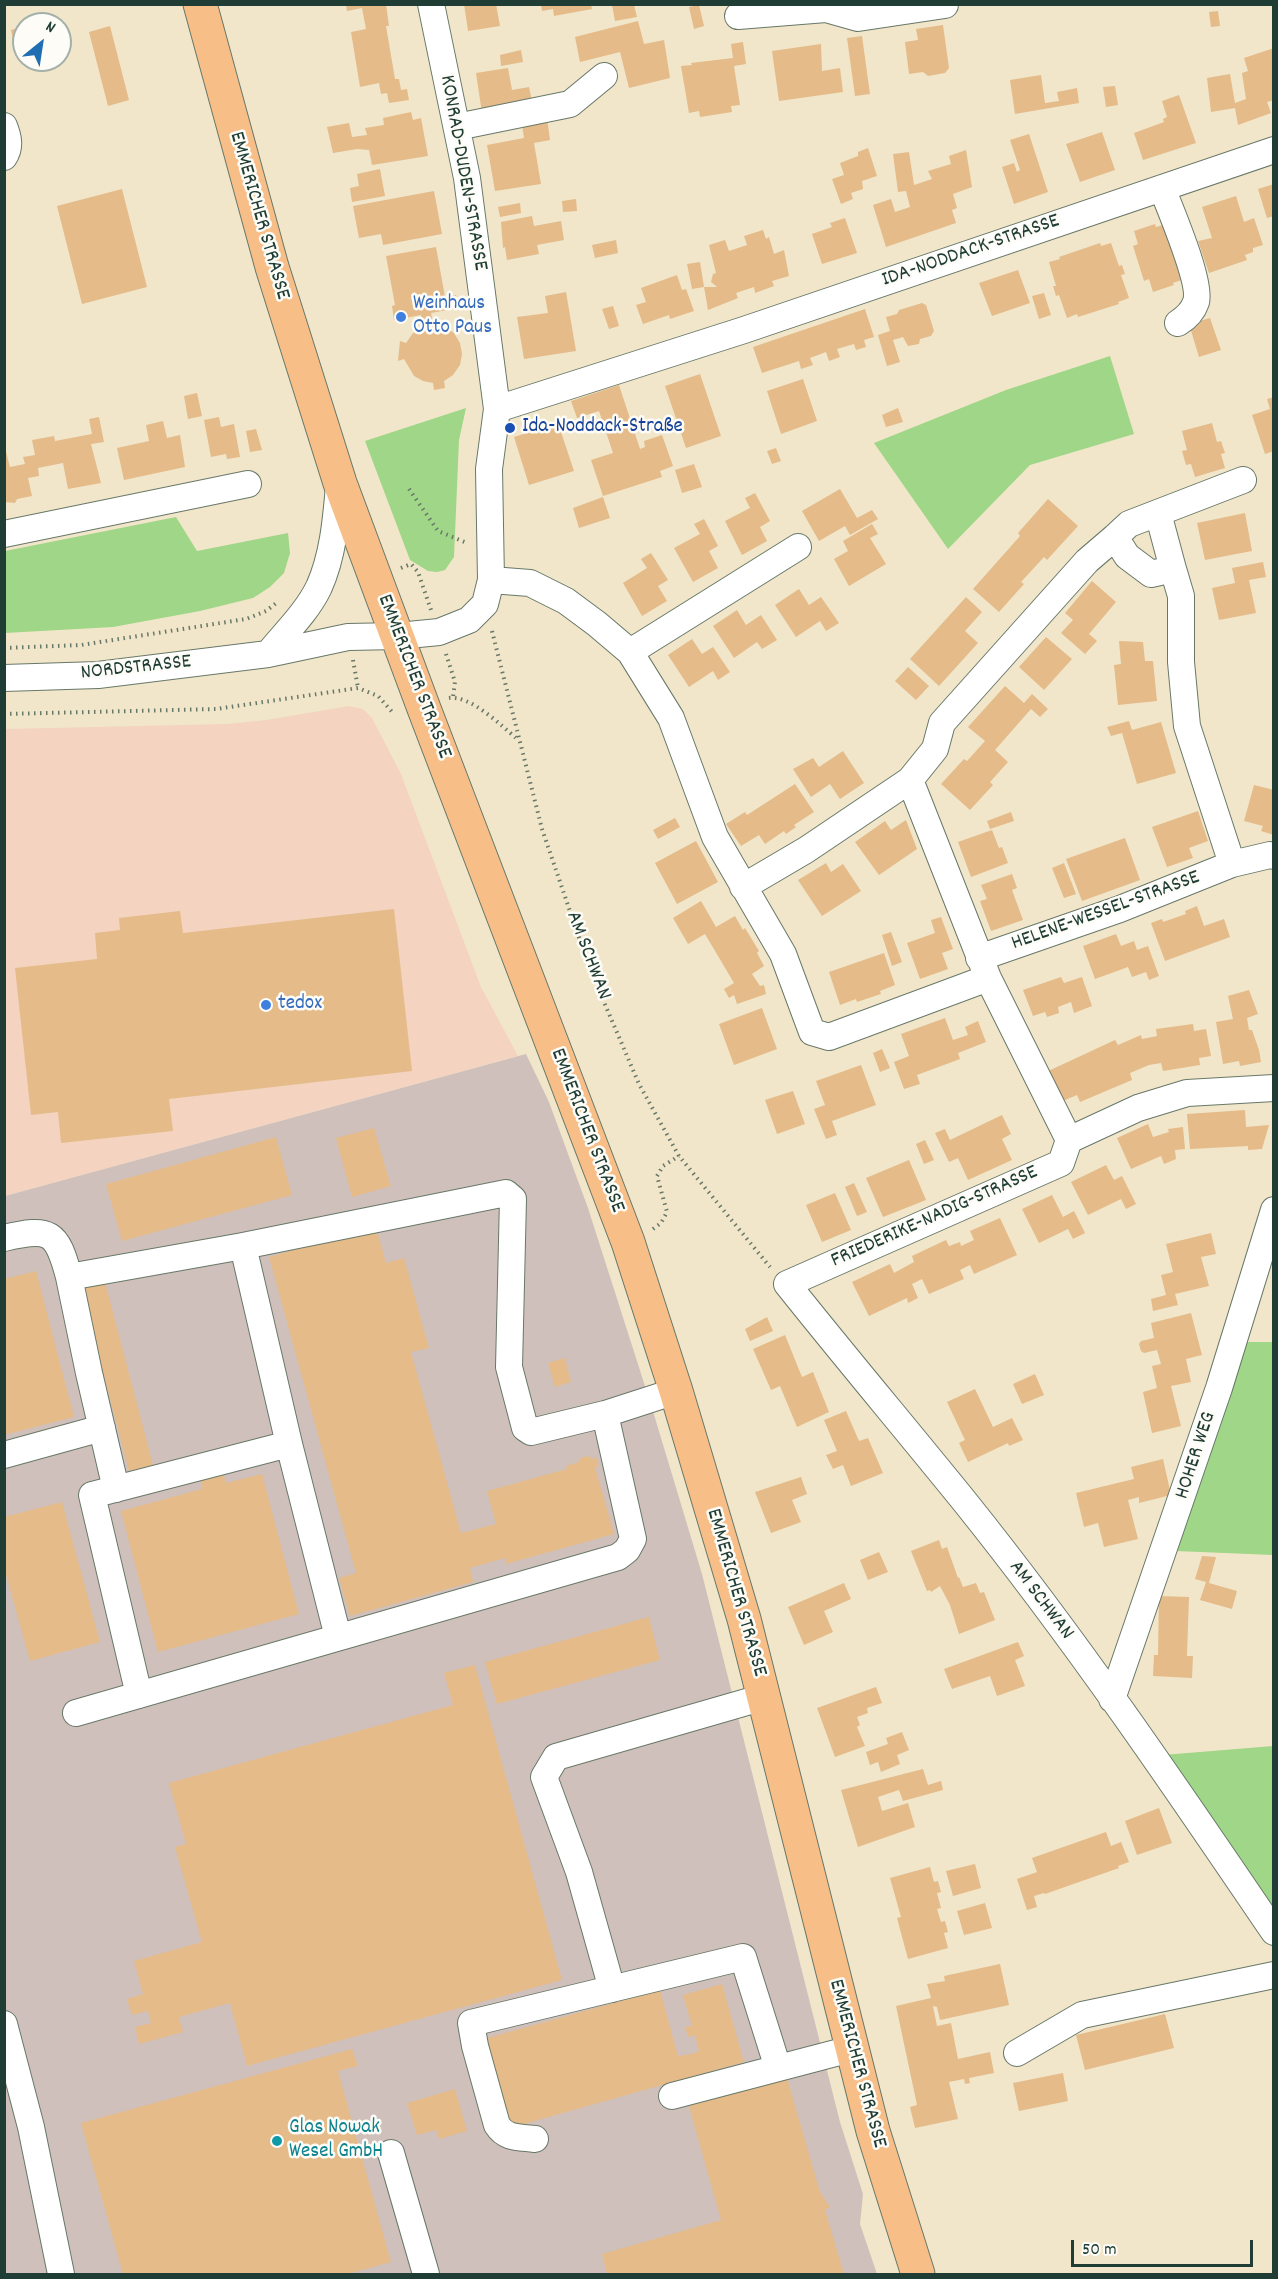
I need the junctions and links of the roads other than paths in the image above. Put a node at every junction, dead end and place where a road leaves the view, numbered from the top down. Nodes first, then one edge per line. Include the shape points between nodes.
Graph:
1 (200, 4) edge
2 (431, 4) edge
3 (945, 5) edge
4 (826, 7) edge
5 (738, 16) dead end
6 (604, 76) dead end
7 (4, 126) edge
8 (457, 127) junction
9 (1274, 150) edge
10 (4, 157) edge
11 (1162, 188) junction
12 (1178, 323) dead end
13 (497, 409) junction
14 (1243, 480) dead end
15 (340, 483) junction
16 (248, 484) dead end
17 (1158, 513) junction
18 (4, 534) edge
19 (1115, 537) junction
20 (798, 547) dead end
21 (1173, 569) junction
22 (488, 592) junction
23 (398, 636) junction
24 (630, 652) junction
25 (268, 654) junction
26 (4, 678) edge
27 (910, 780) junction
28 (1274, 856) edge
29 (1232, 864) junction
30 (743, 887) junction
31 (983, 968) junction
32 (1274, 1088) edge
33 (1069, 1140) junction
34 (1274, 1210) edge
35 (4, 1238) edge
36 (243, 1246) junction
37 (69, 1277) junction
38 (780, 1277) joint
39 (676, 1391) junction
40 (605, 1414) junction
41 (102, 1428) junction
42 (289, 1444) junction
43 (4, 1455) edge
44 (116, 1489) junction
45 (338, 1637) junction
46 (139, 1695) junction
47 (764, 1697) junction
48 (1112, 1699) junction
49 (76, 1713) dead end
50 (1274, 1932) edge
51 (1274, 1975) edge
52 (612, 1989) junction
53 (5, 2031) edge
54 (851, 2049) junction
55 (1017, 2054) dead end
56 (778, 2068) junction
57 (672, 2096) dead end
58 (535, 2139) dead end
59 (391, 2153) dead end
60 (61, 2274) edge
61 (426, 2274) edge
62 (918, 2274) edge

1 - 15 main road, EMMERICHER STRASSE via 268,257
2 - 8 street, KONRAD-DUDEN-STRASSE
3 - 4 street via 858,18
4 - 5 street
6 - 8 street via 570,104
7 - 10 street via 8,149
8 - 13 street, KONRAD-DUDEN-STRASSE
9 - 11 street, IDA-NODDACK-STRASSE
11 - 12 street via 1198,295 1193,308
11 - 13 street, IDA-NODDACK-STRASSE
13 - 22 street, KONRAD-DUDEN-STRASSE via 489,469
14 - 17 street
15 - 23 main road, EMMERICHER STRASSE
15 - 25 street via 334,539 319,586
16 - 18 street
17 - 19 street via 1129,524
17 - 21 street
19 - 21 street via 1127,556 1151,574
19 - 27 street via 1087,561 942,723 935,749
20 - 24 street
21 - 29 street via 1181,596 1181,662 1187,726
22 - 23 street via 469,620 439,632
22 - 24 street via 530,583 566,602
23 - 25 street, NORDSTRASSE via 348,637
23 - 39 main road, EMMERICHER STRASSE via 628,1242
24 - 30 street via 671,718 715,837
25 - 26 street, NORDSTRASSE via 98,675
27 - 30 street
27 - 31 street
28 - 29 street, HELENE-WESSEL-STRASSE
29 - 31 street, HELENE-WESSEL-STRASSE
30 - 31 street, HELENE-WESSEL-STRASSE via 783,954 812,1032 829,1037
31 - 33 street
32 - 33 street via 1187,1093 1138,1108
33 - 38 street, FRIEDERIKE-NADIG-STRASSE via 1061,1162
34 - 48 street, HOHER WEG via 1219,1388
35 - 37 street via 35,1231 47,1233 61,1250
36 - 37 street
36 - 40 street via 506,1193 513,1199 509,1367 525,1428 531,1432
36 - 42 street
37 - 41 street
38 - 48 street, AM SCHWAN via 965,1502
39 - 40 street
39 - 47 main road, EMMERICHER STRASSE
40 - 45 street via 633,1539 627,1550 618,1557
41 - 43 street
41 - 44 street
42 - 44 street
42 - 45 street
44 - 46 street via 92,1495
45 - 46 street
46 - 49 street
47 - 52 street via 556,1757 548,1768 544,1777 579,1872
47 - 54 main road, EMMERICHER STRASSE
48 - 50 street, AM SCHWAN
51 - 55 street via 1082,2015
52 - 56 street via 743,1957
52 - 58 street via 471,2023 497,2125 509,2136
53 - 60 street via 31,2127
54 - 56 street
54 - 62 main road, EMMERICHER STRASSE
56 - 57 street
59 - 61 street

